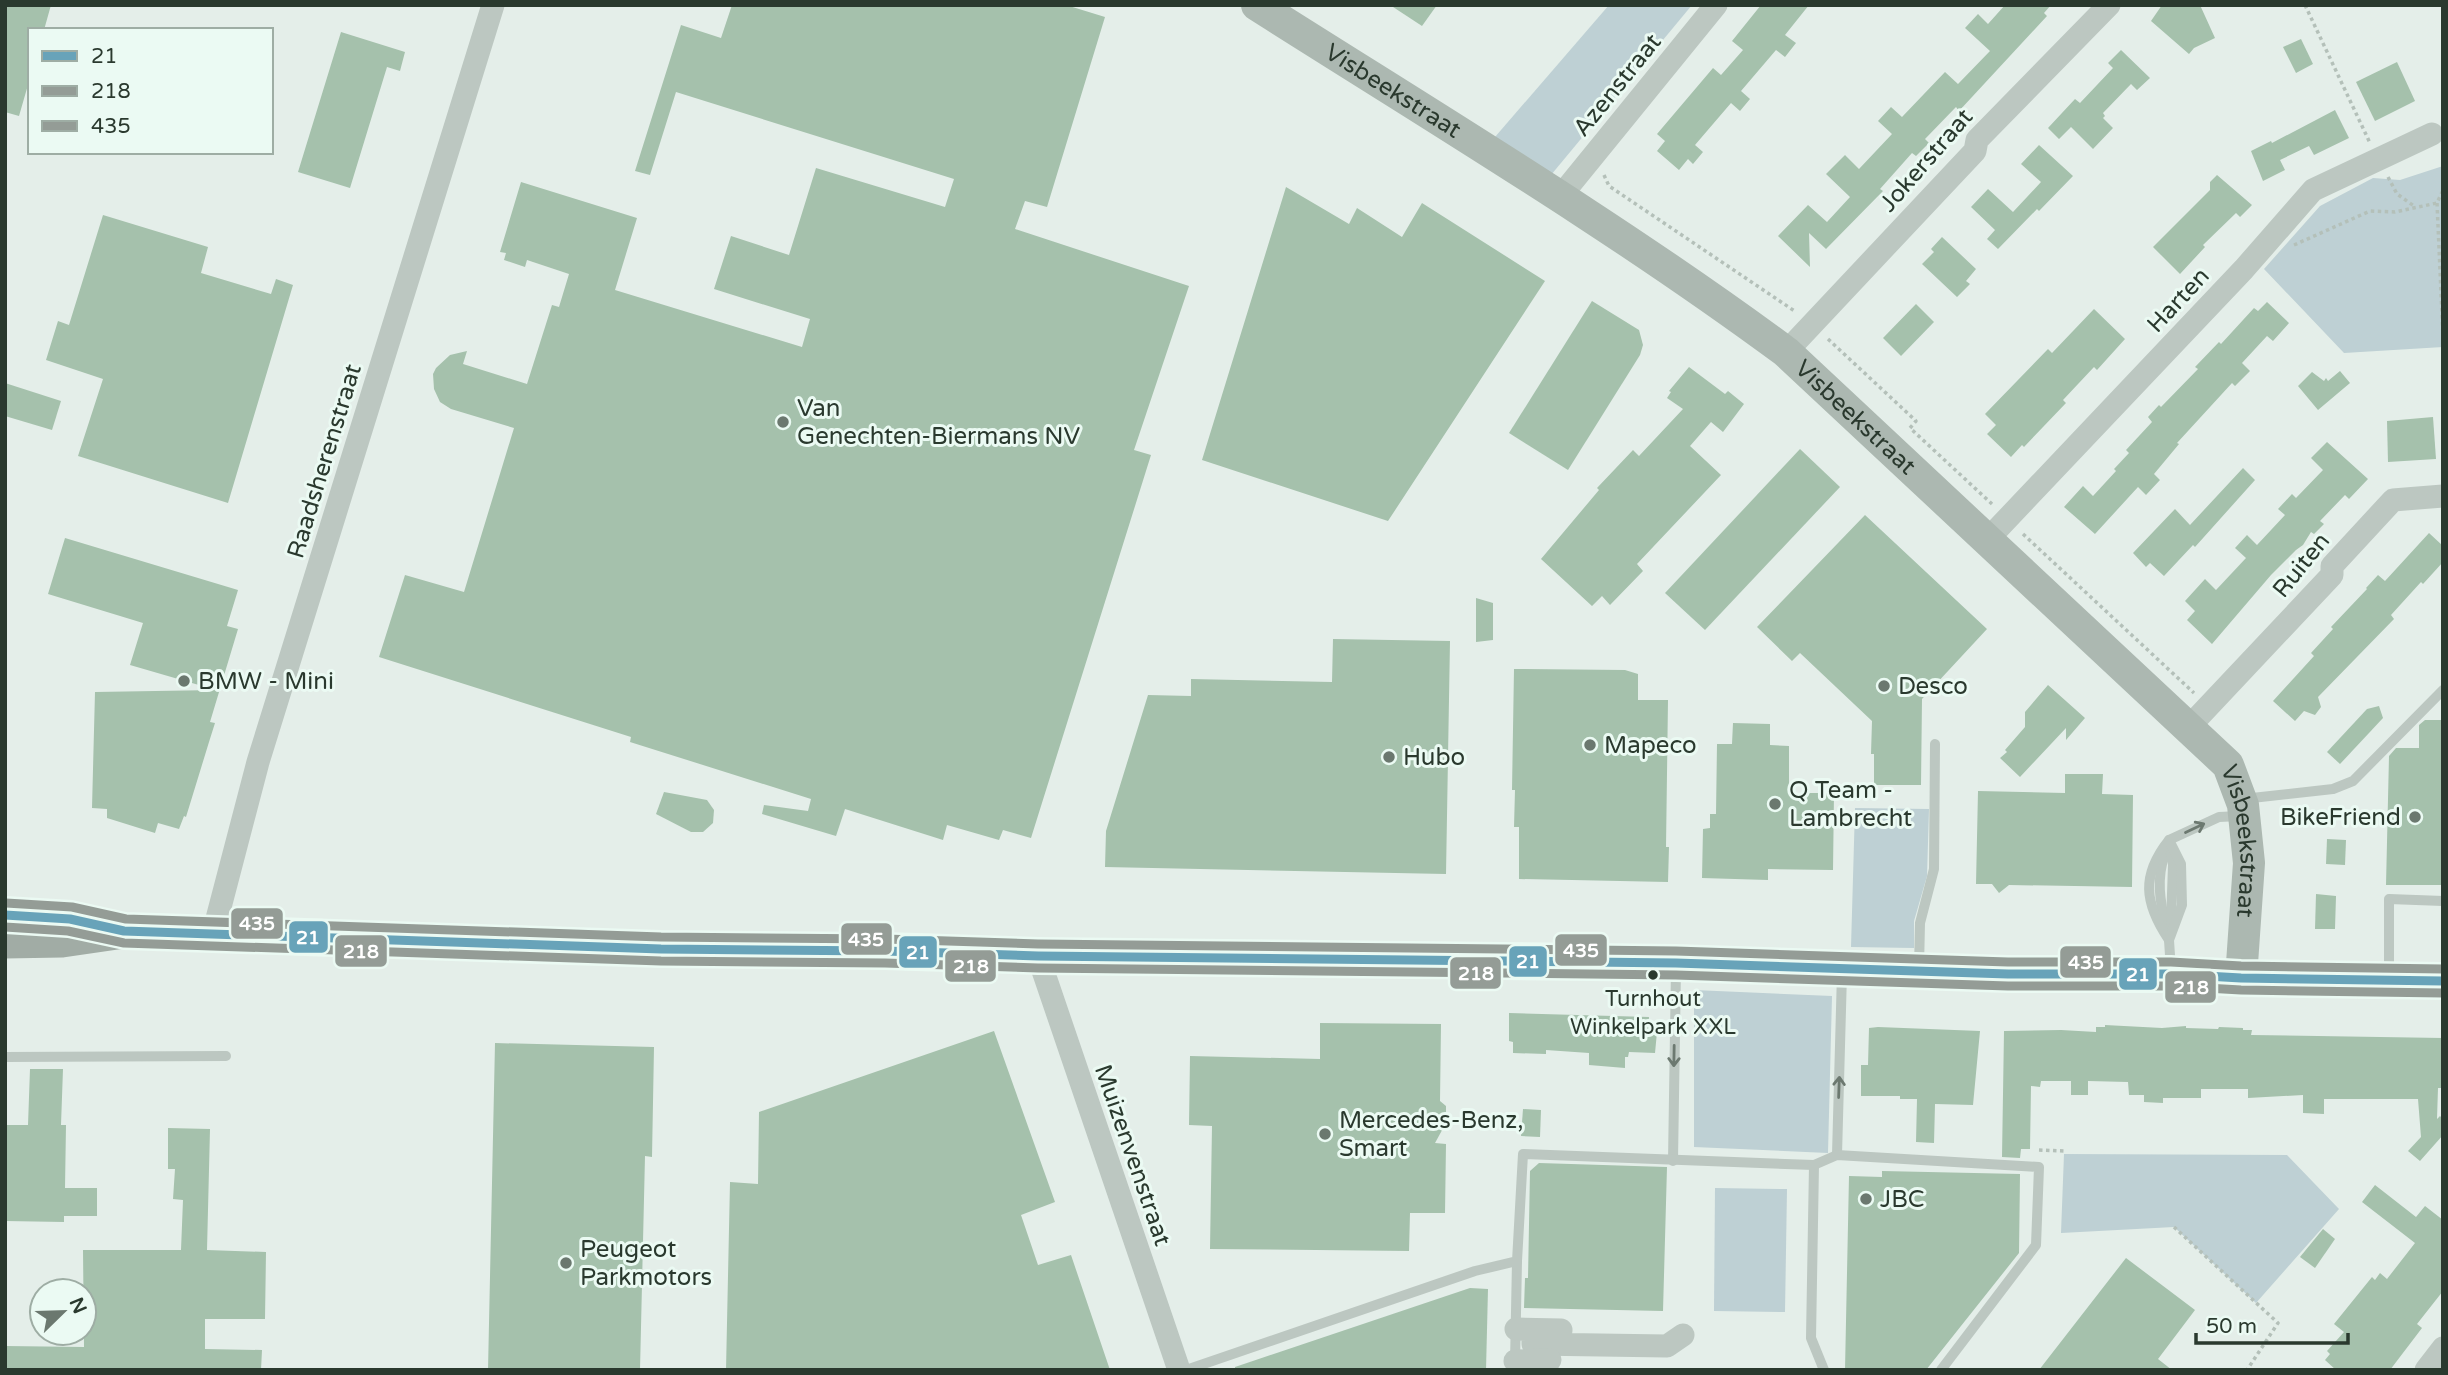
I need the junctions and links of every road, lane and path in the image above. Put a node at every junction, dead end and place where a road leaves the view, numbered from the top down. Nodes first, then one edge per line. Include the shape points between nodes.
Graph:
1 (493, 5) edge
2 (1258, 5) edge
3 (1716, 5) edge
4 (2109, 5) edge
5 (2305, 5) edge
6 (2432, 134) dead end
7 (2378, 159) junction
8 (1603, 168) dead end
9 (2443, 190) edge
10 (1559, 198) junction
11 (2437, 203) junction
12 (2414, 206) junction
13 (2294, 245) dead end
14 (1812, 324) junction
15 (2443, 337) edge
16 (1786, 352) junction
17 (2443, 496) edge
18 (1997, 529) junction
19 (2443, 690) edge
20 (2198, 718) junction
21 (1935, 744) dead end
22 (2242, 807) junction
23 (2169, 840) junction
24 (2443, 901) edge
25 (5, 915) edge
26 (124, 931) junction
27 (213, 934) junction
28 (5, 941) edge
29 (1038, 956) junction
30 (2170, 957) junction
31 (1676, 963) junction
32 (1842, 969) junction
33 (1919, 971) junction
34 (2241, 978) junction
35 (2389, 980) junction
36 (2443, 981) edge
37 (226, 1056) dead end
38 (5, 1057) edge
39 (2038, 1150) dead end
40 (2064, 1154) dead end
41 (1837, 1155) junction
42 (1673, 1161) junction
43 (1814, 1165) junction
44 (2174, 1227) dead end
45 (1517, 1261) junction
46 (1516, 1324) junction
47 (1683, 1335) dead end
48 (2443, 1348) edge
49 (1562, 1355) junction
50 (1515, 1365) edge
51 (1179, 1370) edge
52 (1186, 1370) edge
53 (1824, 1370) edge
54 (1941, 1370) edge
55 (2247, 1370) edge
56 (2426, 1370) edge

1 - 27 street, Raadsherenstraat via 257,762
2 - 10 street, Visbeekstraat
3 - 10 street, Azenstraat
4 - 14 street, Jokerstraat via 1977,140 1975,151
5 - 7 path
6 - 7 street, Harten
7 - 12 path via 2397,194
7 - 18 street, Harten via 2313,190
8 - 14 path via 1609,186
9 - 11 path
10 - 16 street, Visbeekstraat
11 - 12 path
11 - 15 path
12 - 13 path via 2395,212 2370,211
14 - 16 street, Jokerstraat
14 - 18 path via 1916,421 1910,428
16 - 18 street, Visbeekstraat
17 - 20 street, Ruiten via 2393,500 2332,566 2332,575
18 - 20 street, Visbeekstraat
18 - 20 path
19 - 22 lane via 2353,781
20 - 22 street, Visbeekstraat via 2228,765
21 - 33 lane via 1934,869 1920,923
23 -> 22 lane
22 - 34 street, Visbeekstraat via 2249,863
23 - 30 lane via 2181,864 2182,905
23 - 30 lane via 2150,871 2150,903
24 - 35 lane via 2389,900
25 - 26 main road via 70,919
26 - 27 main road
26 - 28 main road via 62,940
27 - 29 main road
29 - 31 main road
29 - 51 street, Muizenvenstraat
30 - 33 main road
30 - 34 main road
31 - 32 main road
31 -> 42 lane
32 - 33 main road
41 -> 32 lane
34 - 35 main road
35 - 36 main road
37 - 38 lane
39 - 40 path
41 - 43 lane
41 - 54 lane via 2039,1167 2036,1245
42 - 43 lane
42 - 45 lane via 1523,1154
43 - 53 lane via 1811,1338
44 - 55 path via 2278,1323
45 - 46 lane
45 - 52 lane via 1475,1271
46 - 49 street via 1555,1319
46 - 49 street via 1560,1330 1560,1336 1533,1337 1533,1343
46 - 50 lane
47 - 49 street via 1667,1346
48 - 56 street
49 - 50 street

